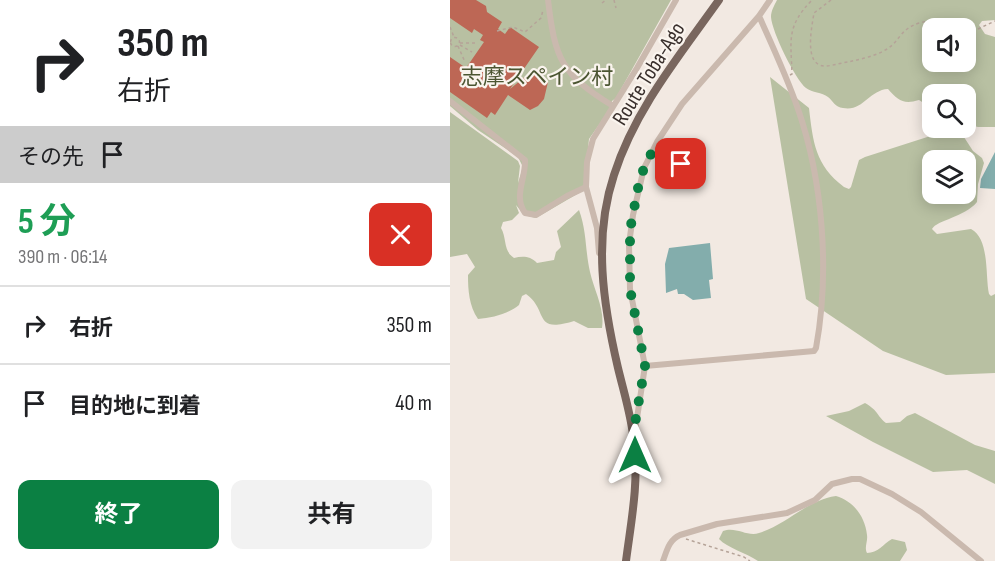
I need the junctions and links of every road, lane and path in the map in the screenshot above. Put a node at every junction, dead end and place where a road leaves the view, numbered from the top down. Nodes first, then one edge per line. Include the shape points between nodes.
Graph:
1 (548, 0) edge
2 (606, 0) edge
3 (614, 0) edge
4 (676, 0) edge
5 (719, 0) edge
6 (770, 0) edge
7 (812, 0) edge
8 (831, 0) edge
9 (602, 3) dead end
10 (616, 9) dead end
11 (543, 11) dead end
12 (759, 16) junction
13 (995, 21) edge
14 (922, 23) edge
15 (450, 27) edge
16 (976, 29) edge
17 (497, 31) dead end
18 (451, 40) edge
19 (476, 43) dead end
20 (459, 44) junction
21 (472, 52) dead end
22 (465, 62) dead end
23 (786, 78) junction
24 (450, 101) edge
25 (613, 106) junction
26 (653, 150) junction
27 (681, 164) dead end
28 (586, 187) junction
29 (602, 277) junction
30 (645, 366) junction
31 (634, 441) junction
32 (680, 535) junction
33 (626, 561) edge
34 (663, 561) edge
35 (750, 561) edge
36 (981, 561) edge

1 - 25 street via 551,30 564,65 586,89
2 - 9 path
3 - 10 path
4 - 25 street
5 - 29 main road, Route Toba-Ago via 658,85 628,140 606,204
6 - 12 street
7 - 23 path via 796,17 791,30 792,74
8 - 14 path via 814,13 811,53 820,65 884,51 908,28
11 - 17 path via 541,18 525,32 513,27
12 - 23 street
12 - 26 street via 682,104
13 - 16 path
15 - 18 path
18 - 20 path via 459,39
18 - 20 path via 452,46
19 - 20 path
20 - 21 path
20 - 22 path
23 - 30 street via 809,148 820,223 822,308 816,348
24 - 28 street via 525,160 519,199 525,213 536,215
25 - 28 street via 593,139
26 - 27 street
26 - 30 street via 639,183 629,244 630,289
28 - 29 street via 597,228
29 - 31 main road, Route Toba-Ago
30 - 31 street
31 - 33 main road, Route Toba-Ago via 636,490
32 - 34 street via 667,547
32 - 35 path
32 - 36 street via 717,524 787,513 814,500 832,484 852,479 870,483 921,512

